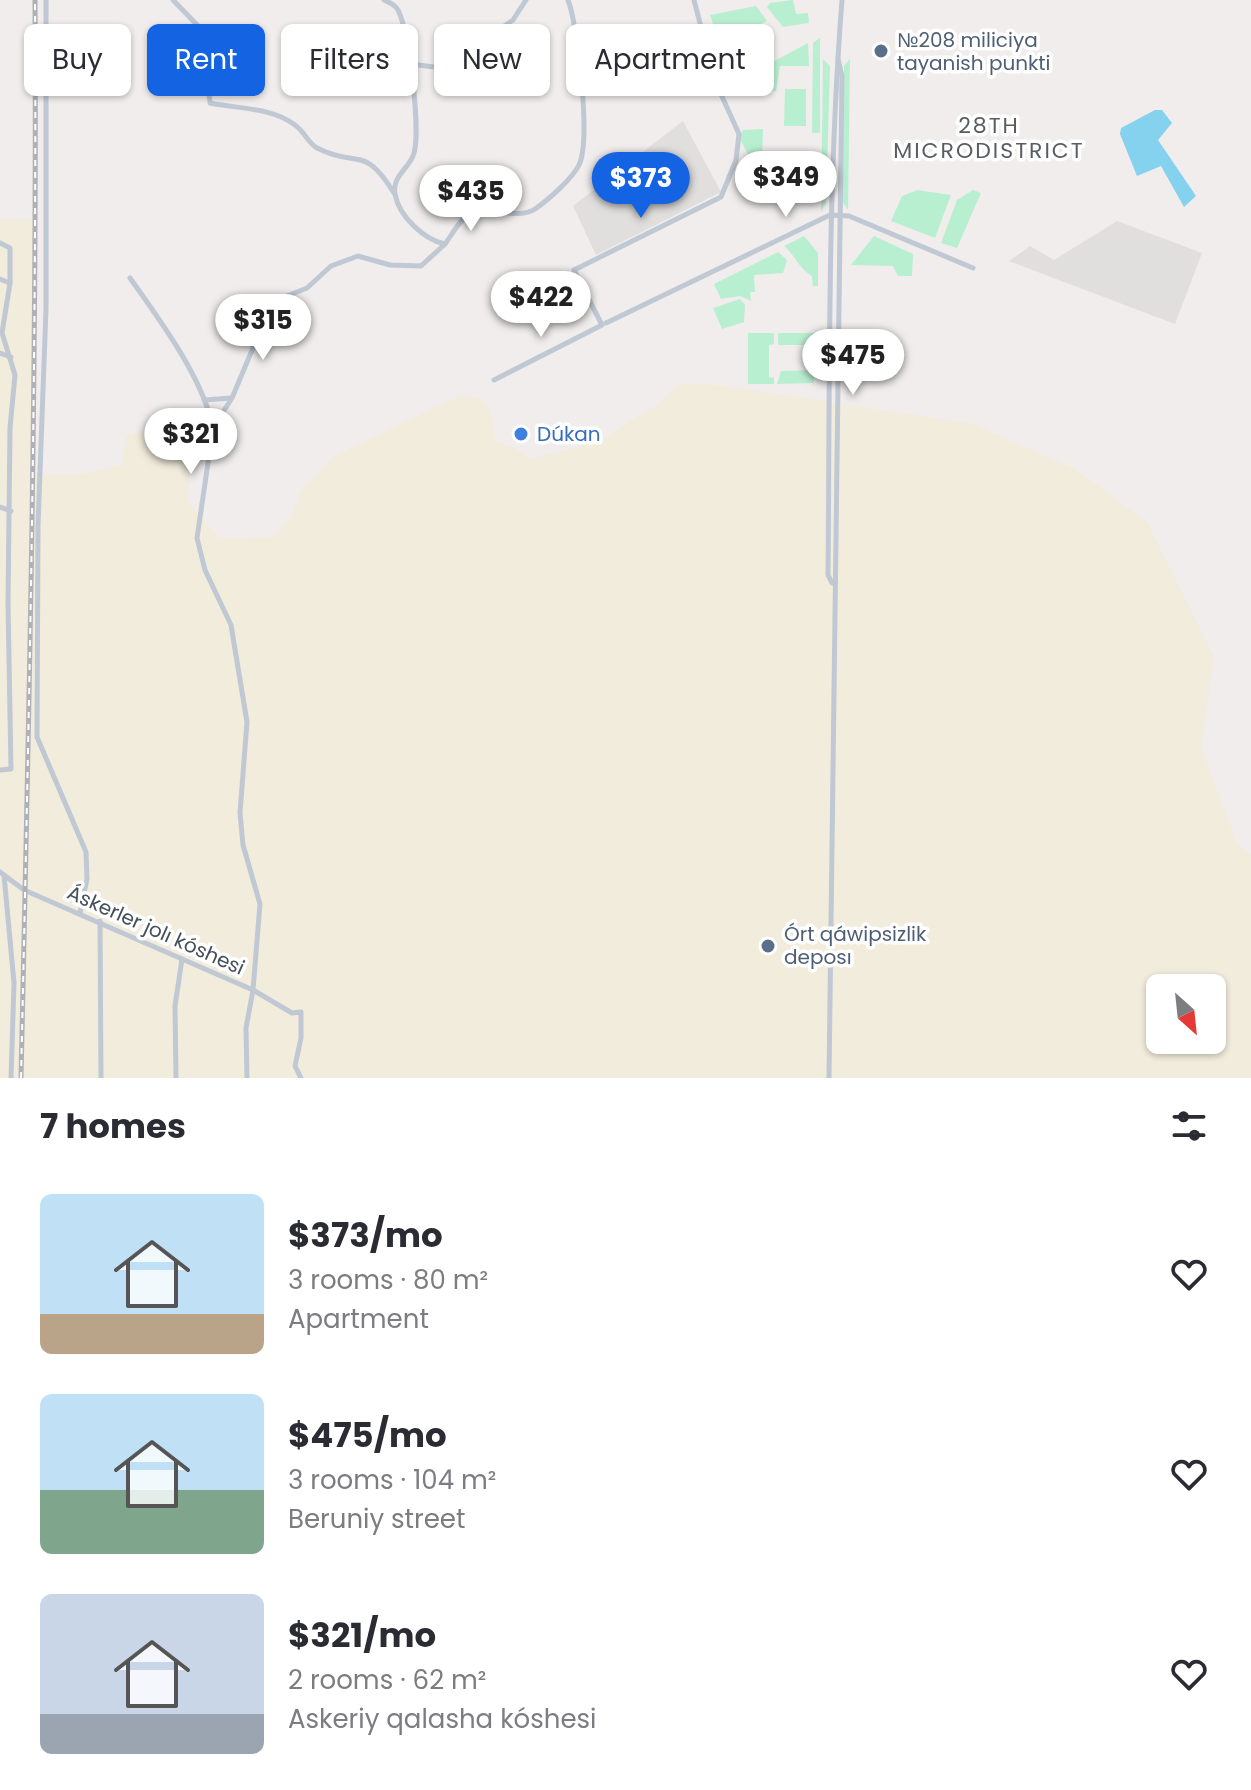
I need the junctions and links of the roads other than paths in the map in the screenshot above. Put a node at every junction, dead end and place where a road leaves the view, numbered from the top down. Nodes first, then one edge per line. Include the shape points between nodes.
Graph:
1 (46, 0) edge
2 (173, 0) edge
3 (384, 0) edge
4 (526, 0) edge
5 (568, 0) edge
6 (694, 0) edge
7 (842, 0) edge
8 (404, 24) edge
9 (838, 59) junction
10 (418, 65) edge
11 (414, 96) edge
12 (395, 195) junction
13 (830, 215) junction
14 (839, 215) junction
15 (0, 243) edge
16 (445, 244) junction
17 (973, 268) dead end
18 (130, 278) dead end
19 (0, 279) edge
20 (10, 283) junction
21 (604, 324) junction
22 (2, 342) edge
23 (0, 353) edge
24 (12, 357) junction
25 (494, 380) dead end
26 (232, 398) junction
27 (204, 400) junction
28 (0, 425) edge
29 (10, 428) junction
30 (213, 429) junction
31 (829, 471) junction
32 (837, 471) junction
33 (0, 507) edge
34 (11, 511) junction
35 (833, 584) junction
36 (0, 595) edge
37 (8, 599) junction
38 (0, 681) edge
39 (11, 686) junction
40 (0, 770) edge
41 (2, 873) edge
42 (80, 913) junction
43 (100, 921) junction
44 (182, 959) junction
45 (253, 990) junction
46 (11, 1078) edge
47 (101, 1078) edge
48 (176, 1078) edge
49 (247, 1078) edge
50 (301, 1078) edge
51 (829, 1078) edge

1 - 42 street via 37,737 86,852
2 - 12 street via 202,30 210,103 271,114 296,125 314,147 365,159
3 - 8 street via 396,6
4 - 10 street via 469,67
5 - 16 street via 579,38 579,164 534,210 469,214
6 - 21 street via 715,81 740,146 721,197 574,270
7 - 9 street
9 - 13 street
9 - 14 street
11 - 12 street via 413,155 396,179
12 - 16 street via 424,235
13 - 14 street
13 - 21 street
13 - 31 street
14 - 17 street
14 - 32 street
15 - 20 street via 10,248
16 - 26 street via 421,266 358,256 331,266 307,288 287,296 258,336
18 - 27 street
19 - 20 street
20 - 22 street
21 - 25 street
22 - 24 street
23 - 24 street
24 - 29 street
26 - 27 street
26 - 30 street
27 - 30 street
28 - 29 street
29 - 34 street
30 - 45 street via 197,538 205,570 231,625 242,676 247,722 240,813 260,904
31 - 32 street
31 - 35 street via 828,575
32 - 35 street
33 - 34 street
34 - 37 street
35 - 51 street
36 - 37 street
37 - 39 street
38 - 39 street
39 - 40 street via 11,769
41 - 42 street, Áskerler jolı kóshesi via 24,890
41 - 46 street via 14,983
42 - 43 street, Áskerler jolı kóshesi
43 - 44 street, Áskerler jolı kóshesi
43 - 47 street
44 - 45 street, Áskerler jolı kóshesi
44 - 48 street via 175,1006
45 - 49 street via 246,1028
45 - 50 street, Áskerler jolı kóshesi via 292,1013 301,1012 295,1066

